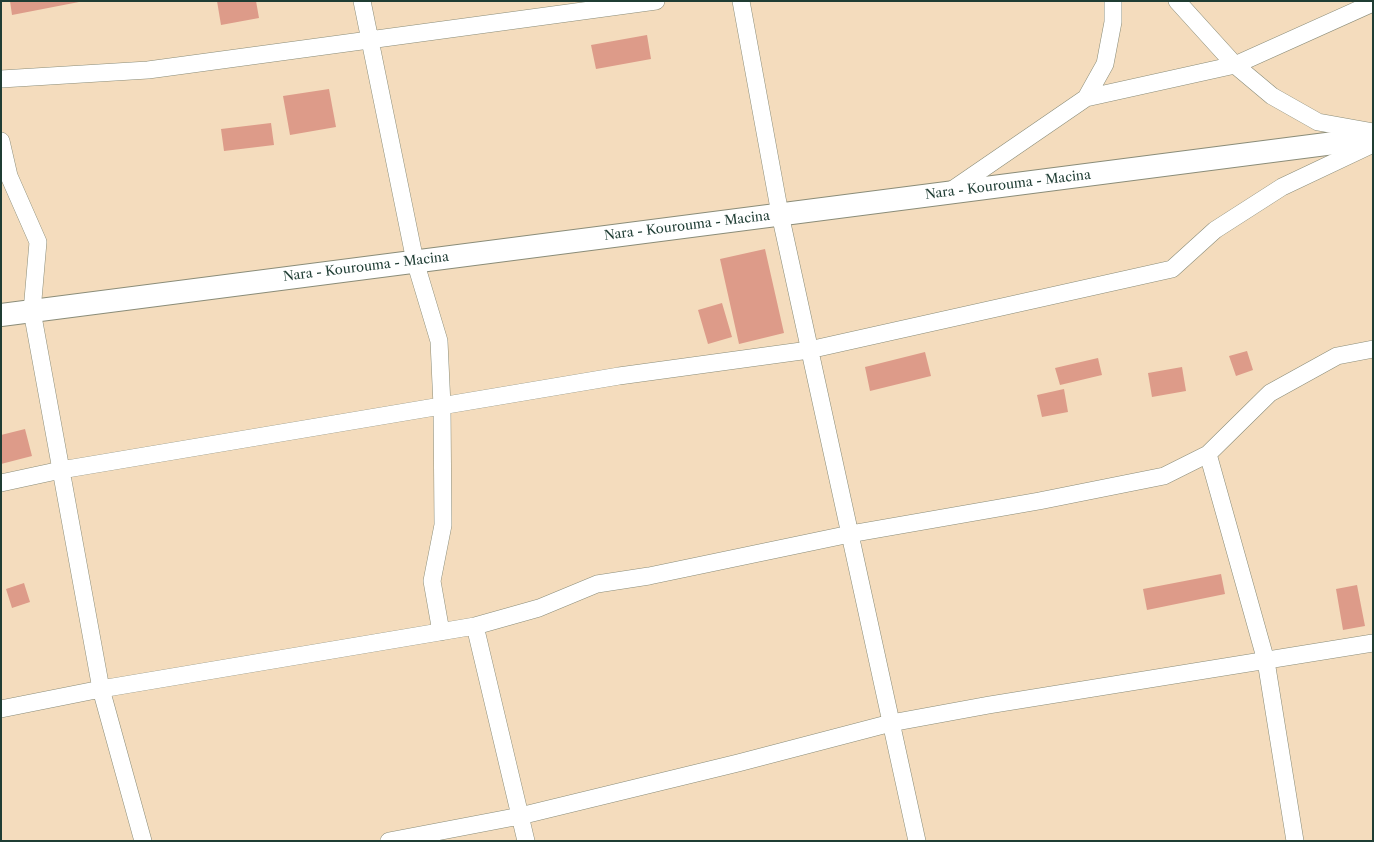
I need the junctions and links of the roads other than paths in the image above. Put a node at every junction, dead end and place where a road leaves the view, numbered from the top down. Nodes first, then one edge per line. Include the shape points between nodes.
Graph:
1 (362, 1) edge
2 (656, 1) edge
3 (741, 1) edge
4 (1113, 1) edge
5 (1177, 1) edge
6 (1373, 3) edge
7 (370, 40) junction
8 (1235, 65) junction
9 (1, 79) edge
10 (1086, 98) junction
11 (1373, 132) edge
12 (1373, 138) edge
13 (1, 141) edge
14 (1373, 144) edge
15 (948, 193) junction
16 (780, 214) junction
17 (415, 261) junction
18 (32, 311) junction
19 (1, 315) edge
20 (1373, 349) edge
21 (809, 350) junction
22 (442, 406) junction
23 (1208, 454) junction
24 (61, 470) junction
25 (1, 483) edge
26 (850, 534) junction
27 (475, 626) junction
28 (441, 632) junction
29 (1373, 643) edge
30 (1266, 661) junction
31 (101, 689) junction
32 (1, 709) edge
33 (891, 723) junction
34 (520, 816) junction
35 (143, 841) edge
36 (389, 841) edge
37 (526, 841) edge
38 (917, 841) edge
39 (1295, 841) edge

1 - 7 street
2 - 7 street
3 - 16 street
4 - 10 street via 1113,22 1105,64
5 - 8 street
6 - 8 street
7 - 9 street via 148,70
7 - 17 street
8 - 10 street
8 - 11 street via 1272,96 1318,122
10 - 15 street
12 - 15 main road, Nara - Kourouma - Macina
13 - 18 street via 9,176 38,242
14 - 21 street via 1282,187 1215,230 1172,269
15 - 16 main road, Nara - Kourouma - Macina
16 - 17 main road, Nara - Kourouma - Macina
16 - 21 street
17 - 18 main road, Nara - Kourouma - Macina
17 - 22 street via 439,341
18 - 19 main road, Nara - Kourouma - Macina
18 - 24 street
20 - 23 street via 1337,356 1270,393
21 - 22 street via 619,376
21 - 26 street
22 - 24 street
22 - 28 street via 443,525 432,581
23 - 26 street via 1164,476
23 - 30 street
24 - 25 street
24 - 31 street
26 - 27 street via 597,584 539,608
26 - 33 street
27 - 28 street
27 - 34 street
28 - 31 street
29 - 30 street
30 - 33 street
30 - 39 street
31 - 32 street
31 - 35 street
33 - 34 street
33 - 38 street
34 - 36 street
34 - 37 street

